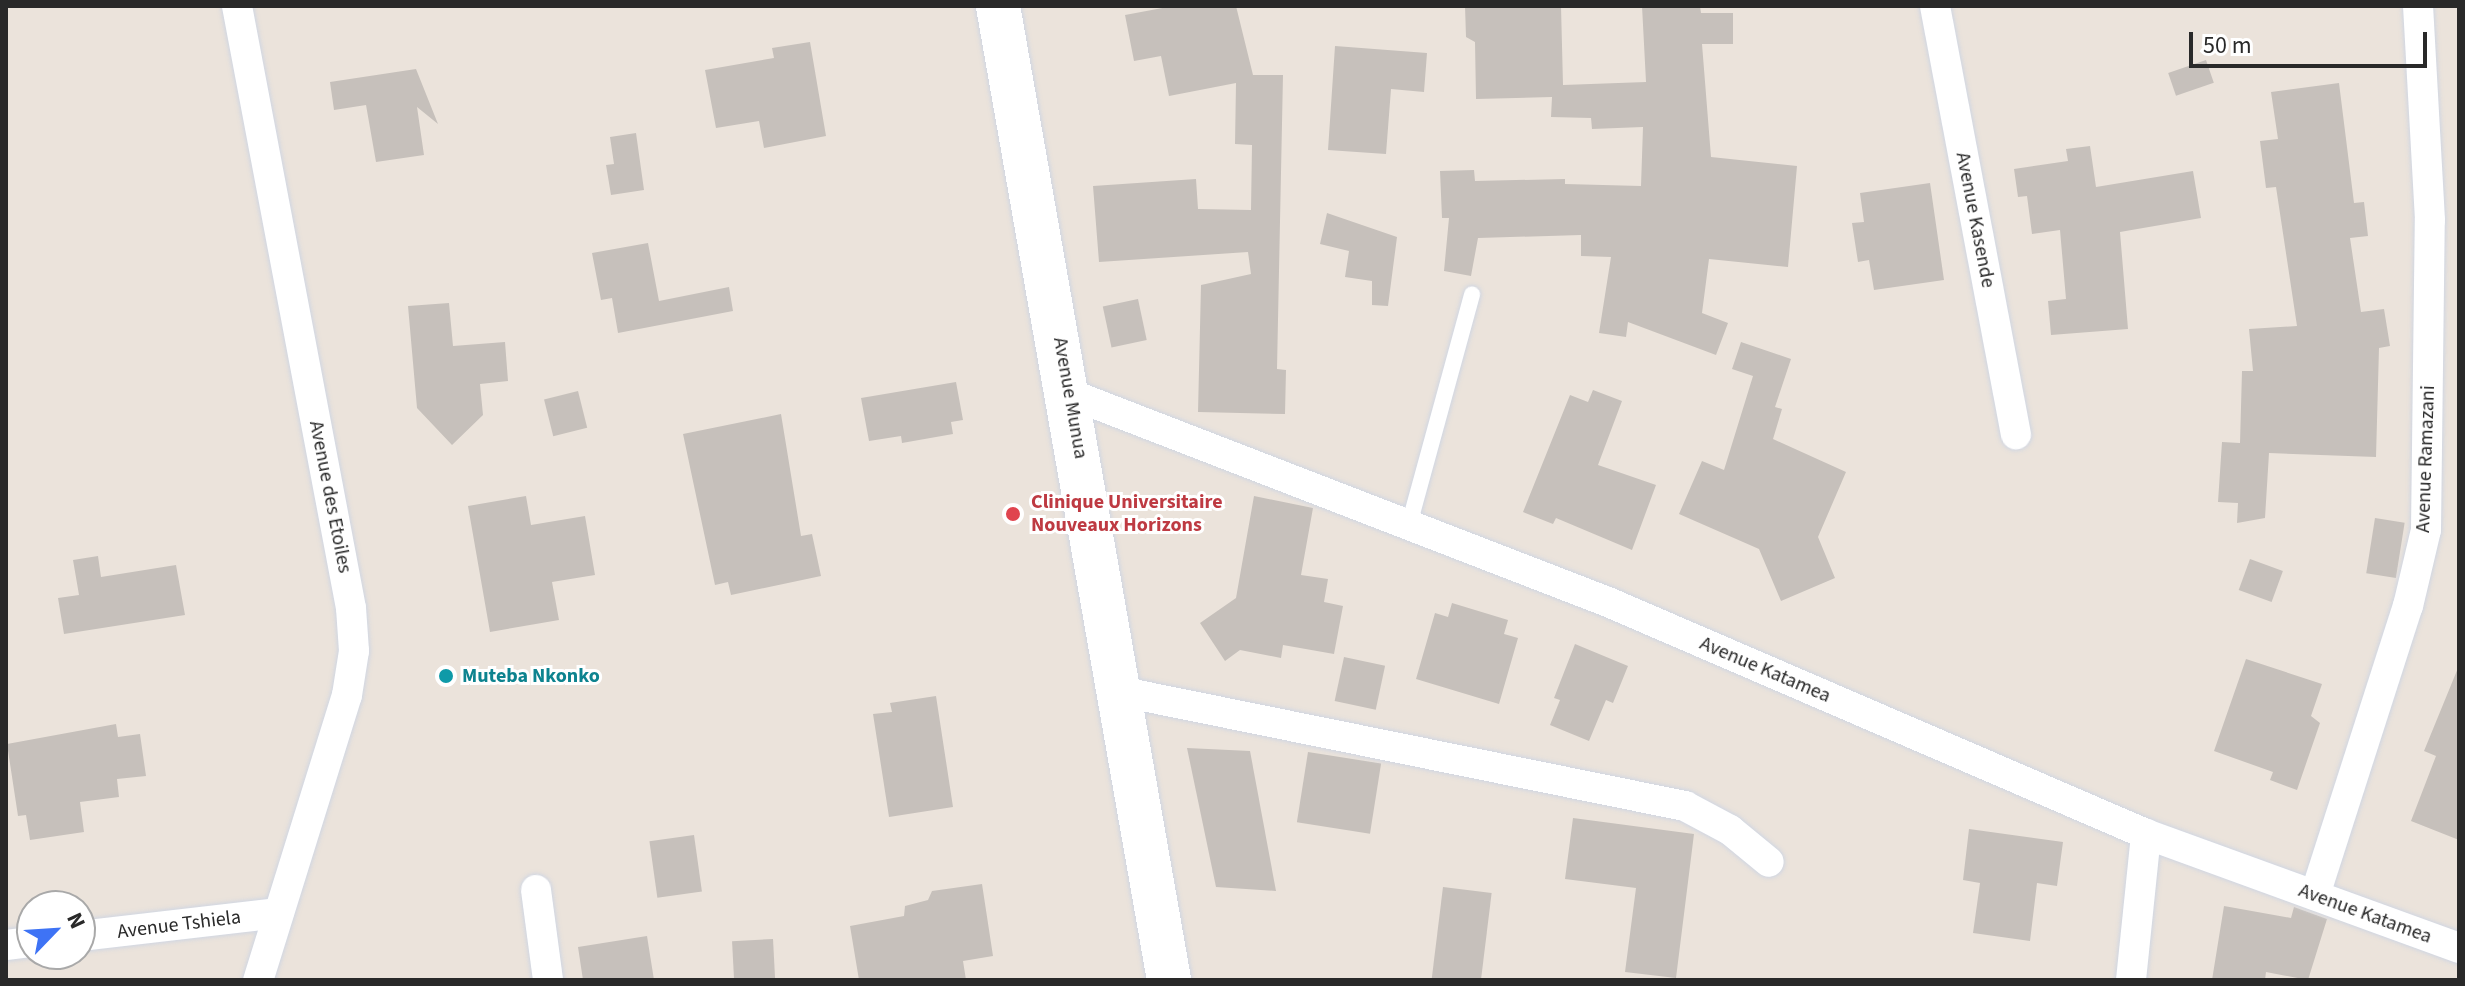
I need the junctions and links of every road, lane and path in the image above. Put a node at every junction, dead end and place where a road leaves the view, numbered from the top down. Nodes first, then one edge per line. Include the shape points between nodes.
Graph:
1 (237, 6) edge
2 (998, 6) edge
3 (1935, 6) edge
4 (2418, 6) edge
5 (1472, 294) dead end
6 (1070, 394) junction
7 (2016, 434) dead end
8 (1409, 525) junction
9 (1118, 691) junction
10 (2146, 834) junction
11 (1769, 862) dead end
12 (536, 890) dead end
13 (2315, 895) junction
14 (279, 913) junction
15 (96, 934) edge
16 (2459, 948) edge
17 (258, 980) edge
18 (548, 980) edge
19 (1169, 980) edge
20 (2131, 980) edge

1 - 14 street, Avenue des Etoiles via 351,608 354,651 347,695
2 - 6 main road, Avenue Munua
3 - 7 street, Avenue Kasende
4 - 13 street, Avenue Ramazani via 2430,220 2426,530 2408,606
5 - 8 lane
6 - 8 street, Avenue Katamea
6 - 9 main road, Avenue Munua
8 - 10 street, Avenue Katamea via 1608,602
9 - 11 street via 1685,806 1730,830
9 - 19 main road, Avenue Munua
10 - 13 street, Avenue Katamea
10 - 20 street
12 - 18 street
13 - 16 street, Avenue Katamea
14 - 15 street, Avenue Tshiela
14 - 17 street, Avenue des Etoiles

